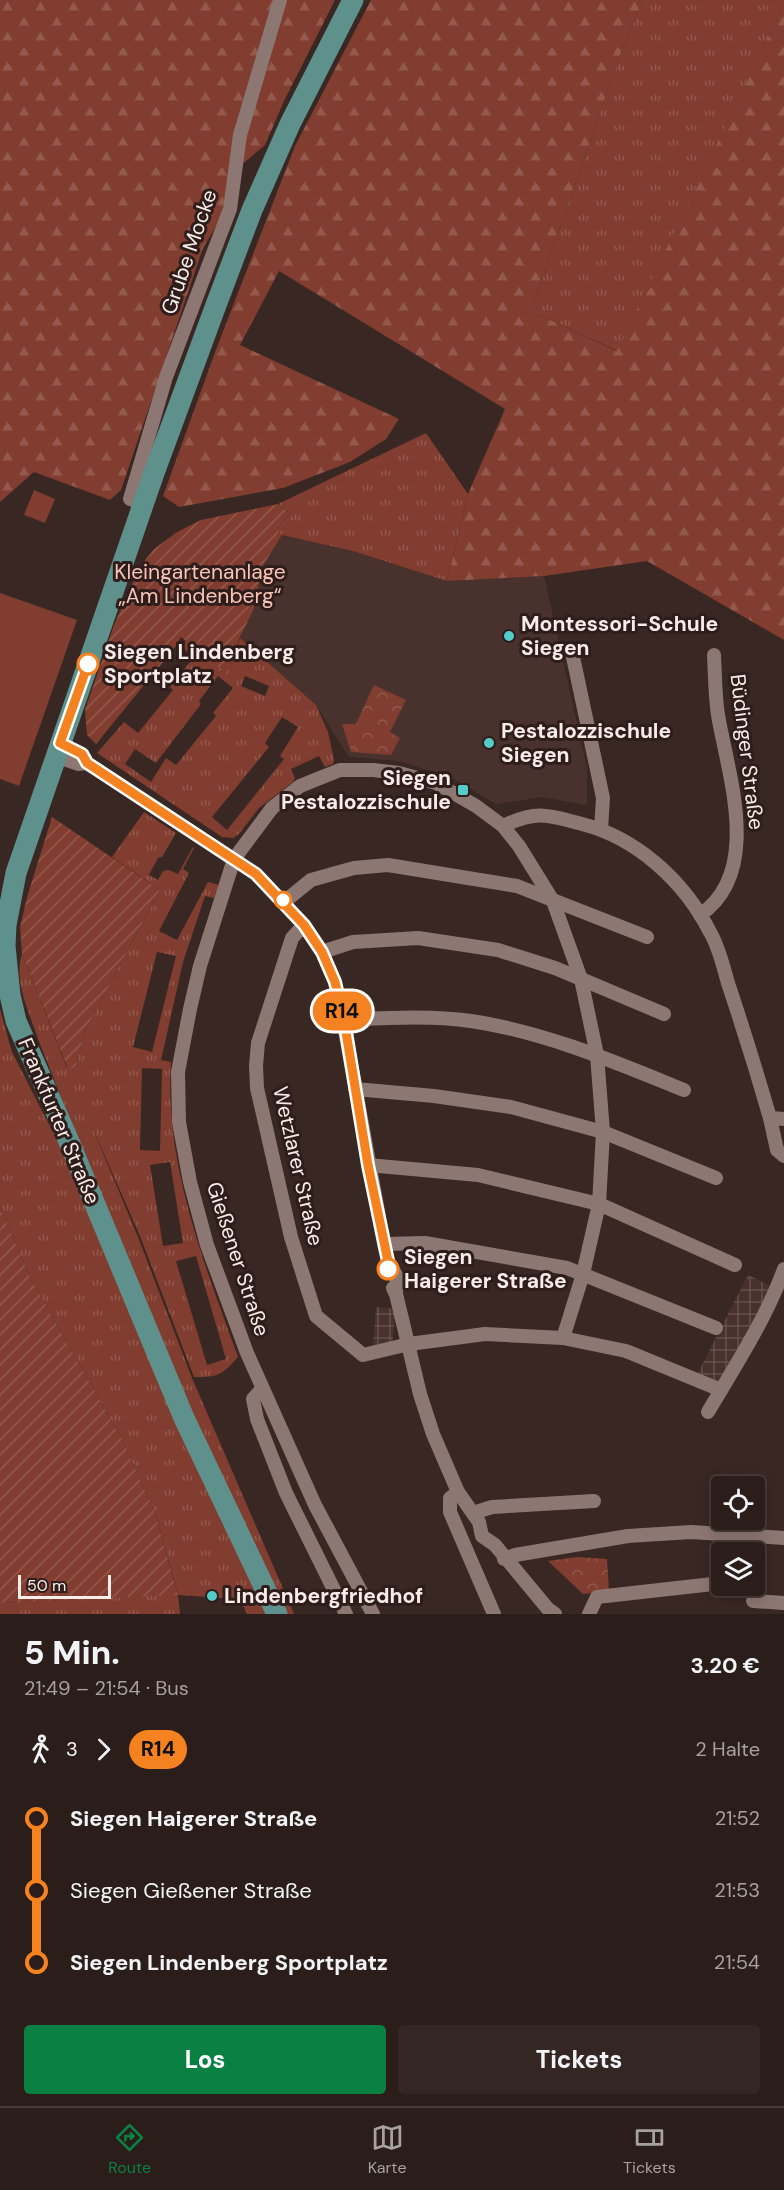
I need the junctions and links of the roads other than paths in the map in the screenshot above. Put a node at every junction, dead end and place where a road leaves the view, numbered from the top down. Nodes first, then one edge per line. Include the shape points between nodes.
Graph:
1 (280, 0) edge
2 (353, 0) edge
3 (144, 504) junction
4 (714, 655) dead end
5 (573, 657) dead end
6 (58, 749) junction
7 (503, 826) junction
8 (601, 829) junction
9 (234, 859) junction
10 (553, 901) junction
11 (284, 902) junction
12 (700, 915) junction
13 (304, 925) junction
14 (647, 937) dead end
15 (322, 952) junction
16 (581, 979) junction
17 (664, 1014) dead end
18 (344, 1020) junction
19 (597, 1055) junction
20 (356, 1089) junction
21 (684, 1090) dead end
22 (770, 1118) junction
23 (784, 1119) edge
24 (603, 1132) junction
25 (784, 1156) edge
26 (368, 1165) junction
27 (716, 1178) dead end
28 (599, 1204) junction
29 (384, 1244) junction
30 (735, 1265) dead end
31 (784, 1269) edge
32 (583, 1274) junction
33 (716, 1328) dead end
34 (563, 1338) junction
35 (409, 1344) junction
36 (261, 1389) junction
37 (721, 1390) junction
38 (708, 1412) dead end
39 (458, 1492) junction
40 (594, 1502) dead end
41 (476, 1517) junction
42 (784, 1538) edge
43 (504, 1559) junction
44 (711, 1584) edge
45 (753, 1601) dead end
46 (784, 1603) edge
47 (277, 1614) edge
48 (346, 1614) edge
49 (373, 1614) edge
50 (494, 1614) edge
51 (555, 1614) edge
52 (589, 1614) edge

1 - 3 street, Grube Mocke via 240,135 230,209 166,377 130,499
2 - 3 main road, Frankfurter Straße via 290,124 252,210
3 - 6 main road, Frankfurter Straße
4 - 12 street, Büdinger Straße via 737,842 733,867 722,893
5 - 8 street via 603,798
6 - 9 street via 78,764 87,763
6 - 47 main road, Frankfurter Straße via 16,873 6,925 6,967 16,1021 184,1418
7 - 8 street via 542,814
7 - 9 street, Gießener Straße via 436,783 399,772 340,770 300,786 272,808
7 - 10 street, Gießener Straße
8 - 12 street via 645,855 670,877
9 - 11 street
9 - 36 street, Gießener Straße via 190,1009 178,1072 179,1122 207,1245
10 - 11 street via 517,886 388,865 354,867 311,880
10 - 14 street
10 - 16 street, Gießener Straße
11 - 13 street
12 - 22 street via 712,934
13 - 15 street
13 - 35 street, Wetzlarer Straße via 292,938 258,1043 256,1066 257,1088 291,1237 316,1316 363,1356
15 - 16 street via 353,942 418,938 498,950
15 - 18 street via 335,982
16 - 17 street
16 - 19 street, Gießener Straße
18 - 19 street via 405,1017 471,1021 535,1035
18 - 20 street
19 - 21 street
19 - 24 street, Gießener Straße
20 - 24 street via 511,1107
20 - 26 street
22 - 23 street
22 - 25 street via 777,1150
24 - 27 street
24 - 28 street, Gießener Straße
26 - 28 street via 478,1175
26 - 29 street
28 - 30 street
28 - 32 street, Gießener Straße
29 - 32 street via 425,1243
29 - 35 street via 397,1277 396,1294
31 - 37 street
32 - 33 street
32 - 34 street, Gießener Straße
34 - 35 street via 485,1334
34 - 37 street via 626,1351
35 - 39 street via 433,1434
36 - 48 street via 253,1399 256,1419 286,1494
36 - 49 street, Gießener Straße via 315,1505
37 - 38 street
39 - 41 street
39 - 50 street via 450,1498 450,1512
40 - 41 street via 492,1507
41 - 43 street via 490,1530
42 - 43 street via 691,1532 628,1536
43 - 51 street
44 - 52 street via 597,1597
45 - 46 street

